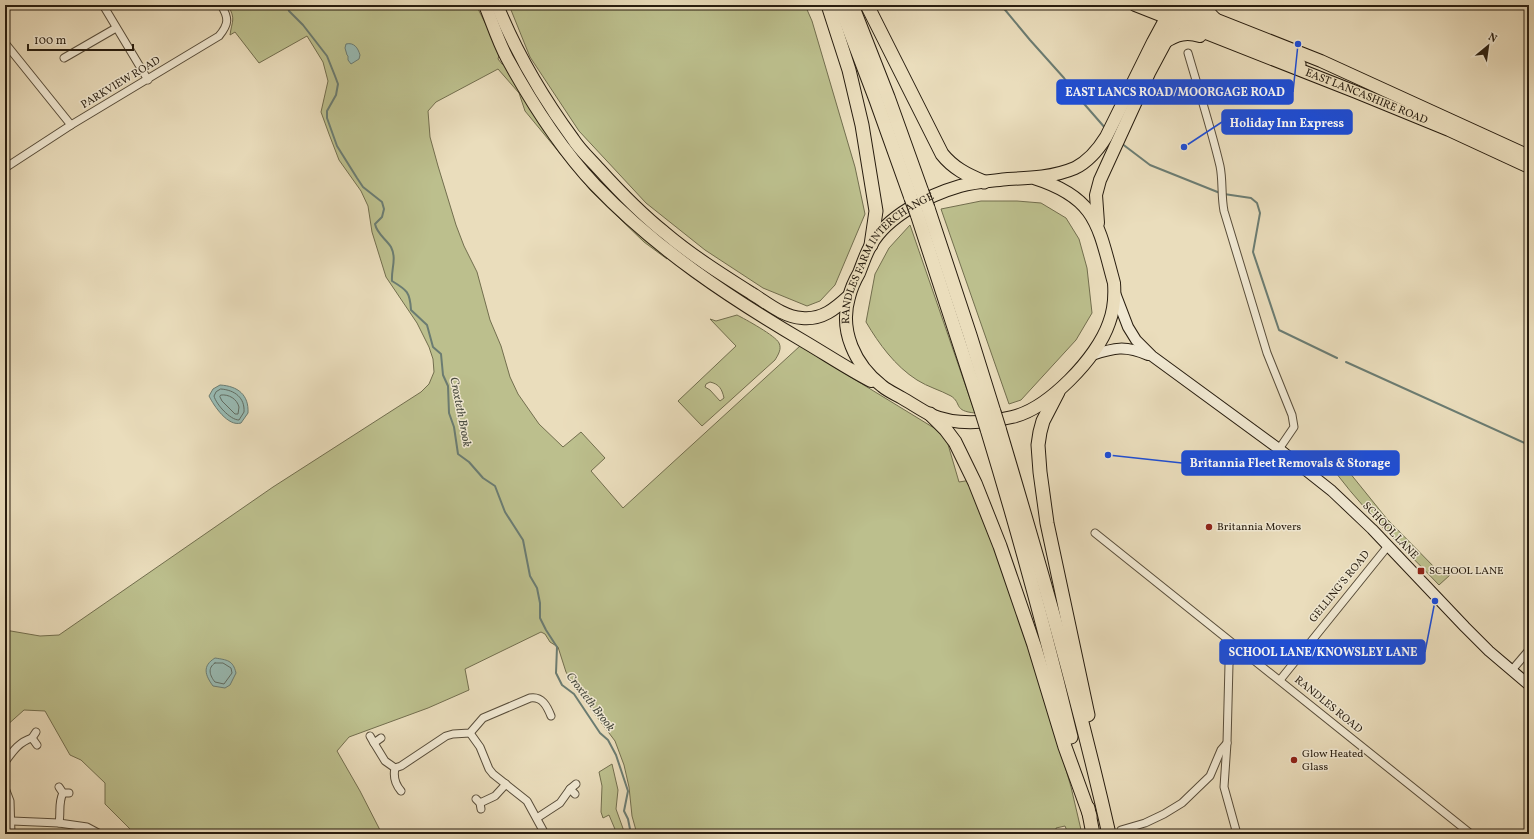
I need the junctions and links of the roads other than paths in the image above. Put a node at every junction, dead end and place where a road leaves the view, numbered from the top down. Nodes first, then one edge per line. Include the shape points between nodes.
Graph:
1 (103, 5) edge
2 (221, 5) edge
3 (485, 5) edge
4 (497, 5) edge
5 (828, 5) edge
6 (840, 5) edge
7 (852, 5) edge
8 (867, 5) edge
9 (1135, 5) edge
10 (1158, 5) edge
11 (1207, 5) edge
12 (1177, 10) edge
13 (1216, 19) junction
14 (116, 28) junction
15 (1165, 42) junction
16 (5, 43) edge
17 (1188, 53) dead end
18 (64, 58) dead end
19 (1277, 61) junction
20 (148, 80) junction
21 (1356, 92) junction
22 (71, 125) junction
23 (1529, 156) edge
24 (5, 167) edge
25 (1529, 167) edge
26 (1034, 178) junction
27 (984, 182) junction
28 (917, 195) junction
29 (1099, 230) junction
30 (871, 245) junction
31 (1115, 293) junction
32 (849, 296) junction
33 (1092, 355) junction
34 (1152, 356) junction
35 (884, 388) junction
36 (1058, 392) junction
37 (930, 414) junction
38 (993, 428) junction
39 (1279, 449) junction
40 (1095, 533) dead end
41 (1388, 546) junction
42 (1529, 650) edge
43 (1244, 652) junction
44 (1512, 670) junction
45 (1280, 680) junction
46 (1529, 685) edge
47 (551, 717) dead end
48 (470, 734) junction
49 (381, 738) dead end
50 (1227, 743) junction
51 (38, 745) dead end
52 (5, 762) edge
53 (395, 768) junction
54 (1210, 776) junction
55 (1225, 780) junction
56 (506, 784) junction
57 (576, 784) dead end
58 (5, 788) edge
59 (64, 791) dead end
60 (402, 791) dead end
61 (1099, 792) junction
62 (479, 804) dead end
63 (1090, 816) junction
64 (537, 818) junction
65 (12, 821) junction
66 (60, 823) junction
67 (1115, 832) edge
68 (11, 834) edge
69 (100, 834) edge
70 (545, 834) edge
71 (1093, 834) edge
72 (1237, 834) edge
73 (1471, 834) edge

1 - 14 street
2 - 20 street, PARKVIEW ROAD via 227,20 226,28 219,36
3 - 35 highway via 506,57 532,101 594,184 626,216 685,265 718,288
4 - 32 highway via 517,49 573,140 663,232 724,276 774,308 792,316 811,318 825,314 838,307
5 - 30 highway via 849,70 862,125 876,211
6 - 28 highway via 876,100
7 - 28 highway via 888,97
8 - 27 highway via 942,154 962,172
9 - 12 highway, EAST LANCASHIRE ROAD
10 - 12 highway
11 - 13 main road
12 - 13 highway, EAST LANCASHIRE ROAD
12 - 15 highway
12 - 19 highway, EAST LANCASHIRE ROAD
12 - 21 main road via 1339,80
12 - 26 highway via 1097,151 1075,168
13 - 23 highway, EAST LANCASHIRE ROAD via 1321,62
14 - 18 street
14 - 20 street
15 - 19 highway via 1182,34 1194,34 1260,58
15 - 29 highway via 1097,187 1095,202
16 - 22 street
17 - 39 street via 1220,167 1224,211 1267,353 1292,415 1294,427
19 - 21 highway, EAST LANCASHIRE ROAD
20 - 22 street, PARKVIEW ROAD
21 - 25 highway, EAST LANCASHIRE ROAD via 1449,130
22 - 24 street, PARKVIEW ROAD
26 - 27 highway, RANDLES FARM INTERCHANGE
26 - 29 highway, RANDLES FARM INTERCHANGE via 1063,189 1079,201 1092,216
27 - 30 highway, RANDLES FARM INTERCHANGE via 955,188 907,210 882,230
28 - 38 highway, bridge via 970,334
29 - 31 highway, RANDLES FARM INTERCHANGE
30 - 32 highway, RANDLES FARM INTERCHANGE
31 - 33 highway, RANDLES FARM INTERCHANGE via 1109,325
31 - 34 main road, SCHOOL LANE via 1136,340
32 - 35 highway, RANDLES FARM INTERCHANGE via 846,324 850,343 866,371
33 - 34 main road, SCHOOL LANE via 1125,348
33 - 36 highway, RANDLES FARM INTERCHANGE
34 - 39 main road, SCHOOL LANE
35 - 37 highway, RANDLES FARM INTERCHANGE
36 - 37 highway, RANDLES FARM INTERCHANGE via 1036,408 1011,417 965,423
36 - 61 highway via 1040,432 1040,472 1048,523 1094,743
37 - 63 highway via 955,442 989,518
38 - 61 highway via 1061,645
38 - 63 highway via 1007,496 1051,655
39 - 41 main road, SCHOOL LANE via 1332,491
40 - 43 street, RANDLES ROAD
41 - 44 main road, SCHOOL LANE via 1465,627
41 - 45 street, GELLING'S ROAD
42 - 44 street
43 - 45 street, RANDLES ROAD
43 - 50 street via 1235,656 1229,664
44 - 46 main road, SCHOOL LANE
45 - 73 street, RANDLES ROAD
47 - 48 street via 541,700 530,698 483,718
48 - 53 street via 446,736
48 - 56 street via 480,747 489,769
49 - 53 street via 372,739 385,762
50 - 54 street via 1220,750
50 - 55 street
51 - 52 street via 34,735 18,745
53 - 60 street via 394,777
54 - 55 street
54 - 67 street via 1182,803 1164,814
55 - 72 street via 1224,787
56 - 62 street via 495,796
56 - 64 street via 527,801
57 - 64 street via 572,792 560,803
58 - 65 street via 10,801
59 - 66 street via 59,805
61 - 67 highway
63 - 71 highway
64 - 70 street
65 - 66 street
65 - 68 street
66 - 69 street via 87,827

